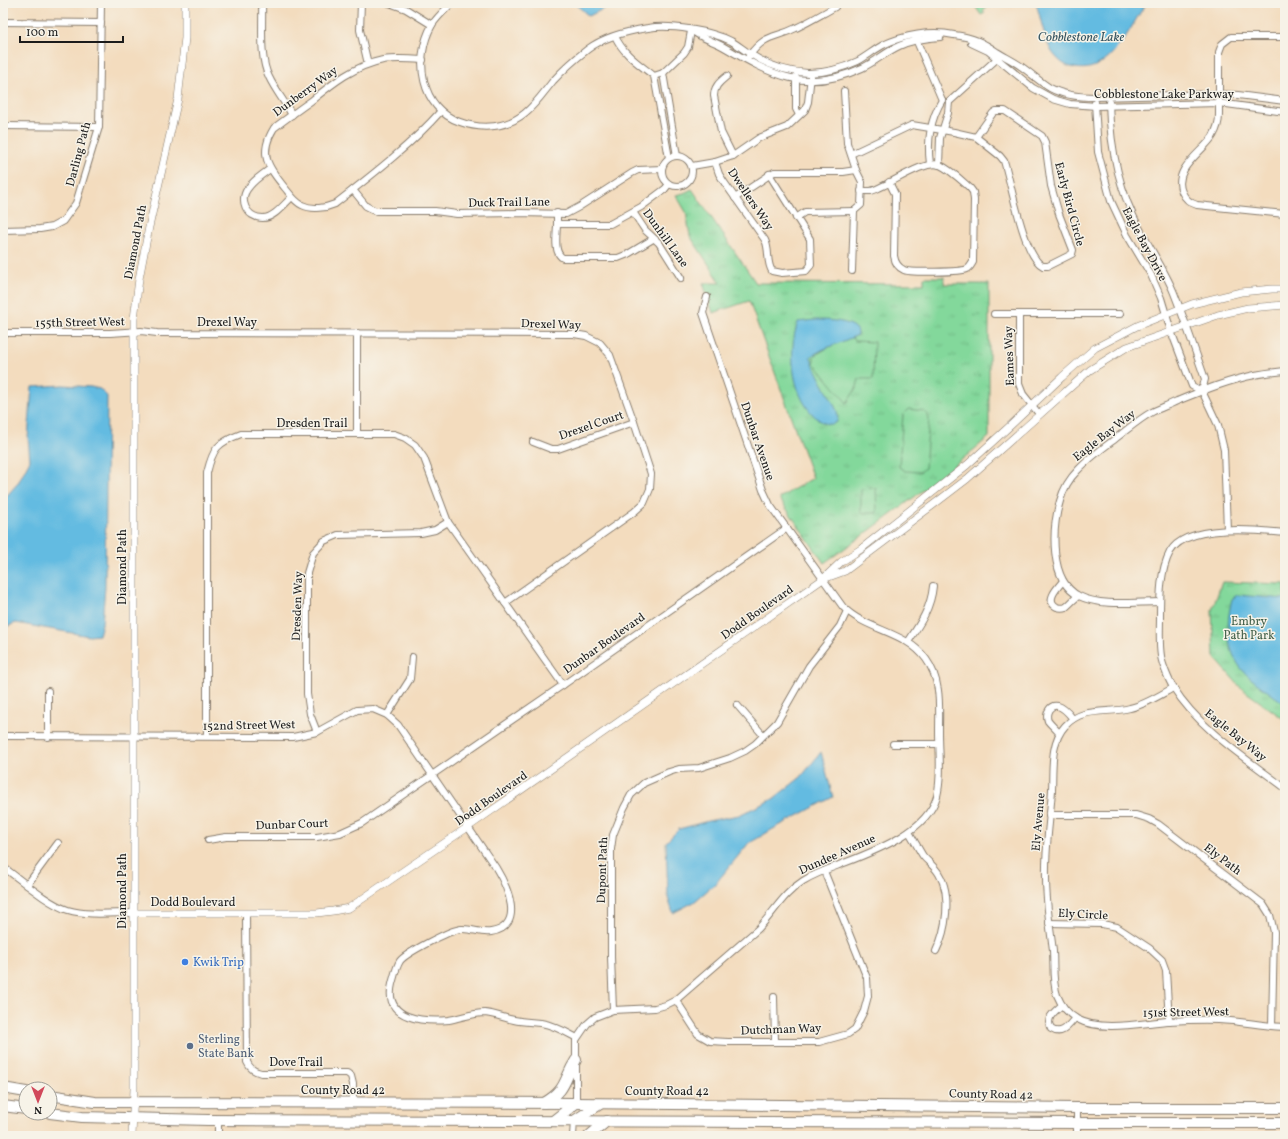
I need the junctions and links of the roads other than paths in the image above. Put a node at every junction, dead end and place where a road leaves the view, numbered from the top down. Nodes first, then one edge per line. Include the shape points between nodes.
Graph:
1 (101, 3) edge
2 (185, 3) edge
3 (262, 3) edge
4 (361, 3) edge
5 (389, 3) edge
6 (452, 3) edge
7 (835, 7) dead end
8 (3, 22) edge
9 (101, 23) junction
10 (432, 25) junction
11 (692, 31) junction
12 (615, 36) junction
13 (1285, 37) edge
14 (915, 38) junction
15 (1000, 56) junction
16 (749, 57) junction
17 (422, 60) junction
18 (858, 61) junction
19 (368, 64) junction
20 (862, 68) junction
21 (797, 72) junction
22 (663, 73) junction
23 (811, 73) junction
24 (654, 76) junction
25 (727, 76) dead end
26 (796, 80) junction
27 (811, 80) junction
28 (1049, 88) junction
29 (844, 91) dead end
30 (1044, 94) junction
31 (1219, 94) junction
32 (1095, 97) junction
33 (1109, 97) junction
34 (942, 100) junction
35 (1285, 100) edge
36 (949, 102) junction
37 (1219, 103) junction
38 (1096, 106) junction
39 (1109, 106) junction
40 (441, 111) junction
41 (1285, 112) edge
42 (292, 114) junction
43 (799, 115) junction
44 (3, 126) edge
45 (99, 126) junction
46 (931, 129) junction
47 (942, 130) junction
48 (976, 137) junction
49 (851, 154) junction
50 (677, 156) junction
51 (733, 156) junction
52 (669, 158) junction
53 (715, 162) junction
54 (930, 164) junction
55 (939, 165) junction
56 (692, 166) junction
57 (270, 169) junction
58 (662, 169) junction
59 (856, 170) junction
60 (769, 174) junction
61 (889, 182) junction
62 (669, 184) junction
63 (353, 190) junction
64 (861, 191) junction
65 (292, 197) junction
66 (735, 198) junction
67 (854, 211) junction
68 (633, 212) junction
69 (557, 213) junction
70 (1285, 214) edge
71 (796, 218) junction
72 (557, 224) junction
73 (3, 230) edge
74 (653, 239) junction
75 (852, 271) dead end
76 (681, 278) dead end
77 (1285, 288) edge
78 (707, 298) dead end
79 (1285, 305) edge
80 (1179, 309) junction
81 (994, 314) dead end
82 (1019, 314) junction
83 (1120, 314) dead end
84 (1166, 314) junction
85 (1186, 326) junction
86 (1171, 331) junction
87 (133, 332) junction
88 (3, 333) edge
89 (157, 333) joint
90 (357, 333) junction
91 (1285, 371) edge
92 (1202, 391) junction
93 (1032, 405) junction
94 (1039, 414) junction
95 (634, 422) junction
96 (357, 433) junction
97 (533, 442) dead end
98 (448, 522) junction
99 (787, 528) junction
100 (1227, 530) junction
101 (1285, 533) edge
102 (822, 579) junction
103 (1063, 581) junction
104 (933, 586) dead end
105 (1078, 596) junction
106 (1160, 602) junction
107 (505, 603) junction
108 (847, 611) junction
109 (908, 642) junction
110 (412, 657) dead end
111 (563, 685) junction
112 (1174, 688) junction
113 (48, 691) dead end
114 (737, 705) dead end
115 (387, 715) junction
116 (1073, 719) junction
117 (316, 732) junction
118 (1059, 733) junction
119 (763, 735) junction
120 (3, 736) edge
121 (133, 736) junction
122 (206, 736) junction
123 (48, 737) junction
124 (893, 744) dead end
125 (939, 744) junction
126 (433, 776) junction
127 (1285, 788) edge
128 (1049, 815) junction
129 (468, 827) junction
130 (909, 832) junction
131 (208, 840) dead end
132 (58, 843) dead end
133 (3, 867) edge
134 (824, 871) junction
135 (27, 885) junction
136 (133, 913) junction
137 (246, 913) junction
138 (1049, 923) junction
139 (936, 951) dead end
140 (774, 997) dead end
141 (676, 1000) junction
142 (1062, 1005) junction
143 (613, 1010) junction
144 (1075, 1018) junction
145 (1169, 1021) junction
146 (1088, 1024) joint
147 (1272, 1026) junction
148 (1285, 1027) edge
149 (577, 1038) junction
150 (775, 1041) junction
151 (576, 1060) junction
152 (3, 1088) edge
153 (18, 1091) edge
154 (58, 1096) edge
155 (133, 1102) junction
156 (353, 1102) junction
157 (544, 1103) junction
158 (576, 1103) junction
159 (600, 1104) junction
160 (3, 1106) edge
161 (18, 1108) edge
162 (1077, 1108) junction
163 (1285, 1108) edge
164 (58, 1113) edge
165 (133, 1118) junction
166 (218, 1120) junction
167 (553, 1121) junction
168 (574, 1121) junction
169 (607, 1121) junction
170 (1077, 1123) junction
171 (1285, 1123) edge
172 (132, 1136) edge
173 (218, 1136) edge
174 (573, 1136) edge
175 (589, 1136) edge
176 (1077, 1136) edge

1 - 9 street, Darling Path
2 - 87 street, Diamond Path via 185,38 178,98 140,271
3 - 42 street via 265,66
4 - 19 street via 360,30
5 - 10 street via 406,9
6 - 10 street, Cobblestone Lake Parkway
7 - 16 street via 795,29 769,37 761,42
8 - 9 street
9 - 45 street, Darling Path
10 - 17 street, Cobblestone Lake Parkway
11 - 12 street, Cobblestone Lake Parkway via 650,28
11 - 16 street, Cobblestone Lake Parkway
11 - 22 street via 688,47
12 - 24 street via 624,52
12 - 40 street, Cobblestone Lake Parkway via 589,48 566,68 528,110 510,122 491,126 472,125 450,118
13 - 31 street via 1231,37 1226,40 1219,52
14 - 15 street, Cobblestone Lake Parkway via 942,33 956,35 979,41
14 - 18 street, Cobblestone Lake Parkway via 883,46
14 - 20 street, Cobblestone Lake Parkway
14 - 34 street
15 - 28 street, Cobblestone Lake Parkway via 1023,67
15 - 30 street, Cobblestone Lake Parkway
15 - 36 street
16 - 21 street, Cobblestone Lake Parkway
16 - 26 street, Cobblestone Lake Parkway via 774,73
17 - 19 street, Dunberry Way via 396,59
17 - 40 street, Cobblestone Lake Parkway via 422,74 427,92
18 - 20 street
18 - 23 street, Cobblestone Lake Parkway via 840,68
19 - 42 street, Dunberry Way via 351,71
20 - 27 street, Cobblestone Lake Parkway via 841,75
21 - 23 street, Cobblestone Lake Parkway
21 - 26 street
22 - 24 street
22 - 50 street
23 - 27 street
24 - 52 street
25 - 51 street via 717,85 714,96 721,132
26 - 27 street, Cobblestone Lake Parkway
26 - 43 street via 796,109
27 - 43 street via 808,102 805,110
28 - 30 street
28 - 32 street, Cobblestone Lake Parkway via 1081,97
29 - 49 street via 847,143
30 - 38 street, Cobblestone Lake Parkway via 1070,104
31 - 33 street, Cobblestone Lake Parkway
31 - 35 street, Cobblestone Lake Parkway
31 - 37 street
32 - 33 street, Cobblestone Lake Parkway
32 - 38 street, Eagle Bay Drive
33 - 39 street, Eagle Bay Drive
34 - 36 street
34 - 46 street
36 - 47 street
37 - 39 street, Cobblestone Lake Parkway
37 - 41 street, Cobblestone Lake Parkway
37 - 70 street via 1219,120 1215,134 1182,174 1180,185 1184,196 1190,202 1201,206
38 - 39 street, Cobblestone Lake Parkway
38 - 84 street, Eagle Bay Drive via 1098,152 1107,190 1116,214 1151,275
39 - 80 street, Eagle Bay Drive via 1113,147 1121,184 1140,230 1164,271
40 - 63 street, Dunberry Way via 418,135
42 - 57 street, Dunberry Way via 274,128 268,137 265,147
43 - 51 street via 787,127 763,136
44 - 45 street
45 - 73 street, Darling Path via 76,203 62,221 52,227 40,229
46 - 47 street, Early Bird Circle
46 - 49 street, Early Bird Circle via 912,125
46 - 54 street via 928,142
47 - 48 street, Early Bird Circle
47 - 55 street
48 - 48 street, Early Bird Circle via 990,116 1000,110 1042,136 1052,191 1073,250 1072,254 1048,266 1037,262 1021,229 1004,161
49 - 59 street
50 - 52 street
50 - 56 street via 688,160
51 - 53 street
52 - 58 street
53 - 56 street
53 - 66 street, Dwellers Way
54 - 55 street
54 - 61 street
55 - 61 street via 973,192 973,262 966,270 905,271 899,267 894,256 895,194
56 - 62 street via 692,175 688,182 679,186
57 - 65 street, Dunberry Way
57 - 65 street via 245,193 244,201 250,214 263,218 271,216
58 - 62 street via 663,178
58 - 69 street, Duck Trail Lane via 638,170 570,212
59 - 60 street via 781,171
59 - 64 street via 862,182
60 - 66 street
60 - 71 street, Dwellers Way
61 - 64 street via 871,191
62 - 68 street
63 - 65 street, Dunberry Way via 336,204 328,207 310,208
63 - 69 street, Duck Trail Lane via 366,206 376,211 435,211 457,214
64 - 67 street via 861,205
66 - 71 street, Dwellers Way via 765,240 770,268 775,272 806,271 811,265 810,239
67 - 71 street via 804,212
67 - 75 street
68 - 72 street via 610,224
68 - 74 street, Dunhill Lane
69 - 72 street
72 - 74 street via 557,252 559,256 569,259 618,258
74 - 76 street, Dunhill Lane via 659,243
77 - 80 street via 1241,292
78 - 99 street, Dunbar Avenue via 703,313 763,490 770,505
79 - 85 street via 1248,308
80 - 84 street
80 - 85 street, Eagle Bay Drive
81 - 82 street, Eames Way
82 - 83 street, Eames Way
82 - 93 street, Eames Way via 1018,379 1023,394
84 - 86 street, Eagle Bay Drive
84 - 93 street via 1095,348
85 - 86 street
85 - 92 street, Eagle Bay Drive via 1205,379
86 - 92 street, Eagle Bay Drive via 1192,386
86 - 94 street via 1127,348 1090,370
87 - 88 street, 155th Street West
87 - 89 street, 155th Street West
87 - 121 street, Diamond Path
89 - 90 street, Drexel Way
90 - 95 street, Drexel Way via 586,336 600,343 610,355
90 - 96 street
91 - 92 street, Eagle Bay Way via 1255,375
92 - 100 street, Eagle Bay Drive via 1218,425 1224,450
92 - 103 street, Eagle Bay Way via 1152,412 1100,450 1067,484 1060,501 1055,541 1056,562
93 - 94 street, Eames Way
93 - 102 street via 967,465
94 - 102 street via 967,479 933,505 845,571
95 - 97 street, Drexel Court via 551,450
95 - 107 street, Drexel Way via 651,474 650,489 644,503
96 - 98 street, Dresden Trail via 394,434 415,445 424,458
96 - 122 street, Dresden Trail via 241,434 224,441 211,456 207,473
98 - 107 street, Dresden Trail
98 - 117 street, Dresden Way via 435,530 421,534 338,535 324,541 313,553 307,573 307,694
99 - 102 street, Dunbar Avenue
99 - 111 street, Dunbar Boulevard
100 - 101 street, Eagle Bay Way
100 - 106 street, Eagle Bay Way via 1196,534 1171,550 1164,567
102 - 108 street, Dundee Avenue
102 - 129 street, Dodd Boulevard
103 - 105 street, Eagle Bay Way
103 - 105 street via 1052,596 1054,606 1066,607
104 - 109 street via 927,612
105 - 106 street, Eagle Bay Way via 1092,601
106 - 112 street, Eagle Bay Way via 1161,656
107 - 111 street, Dresden Trail
108 - 109 street, Dundee Avenue via 863,622
108 - 119 street, Dupont Path via 840,626 809,666 782,715
109 - 125 street, Dundee Avenue via 927,660 936,679 939,692
110 - 115 street via 410,679
111 - 126 street, Dunbar Boulevard
112 - 116 street via 1131,708 1097,710
112 - 127 street, Eagle Bay Way via 1192,712 1221,739
113 - 123 street
114 - 119 street
115 - 117 street, 152nd Street West via 372,709 357,710
115 - 126 street, 152nd Street West via 398,725
116 - 118 street
116 - 118 street via 1064,708 1052,706 1048,710 1048,721
117 - 122 street, 152nd Street West via 293,737
118 - 128 street, Ely Avenue via 1053,761
119 - 143 street, Dupont Path via 745,751 730,758 699,768 679,769 644,783 624,808 613,835 611,849
120 - 123 street, 152nd Street West
121 - 122 street, 152nd Street West
121 - 123 street, 152nd Street West
121 - 136 street, Diamond Path
124 - 125 street
125 - 130 street, Dundee Avenue via 939,787 936,800 927,816
126 - 129 street, 152nd Street West
126 - 131 street, Dunbar Court via 362,823 340,833 317,837 226,837
128 - 138 street, Ely Avenue via 1046,877
128 - 147 street, Ely Path via 1136,815 1150,818 1263,904 1270,915 1274,932
129 - 137 street, Dodd Boulevard via 349,908 317,913
129 - 149 street, 152nd Street West via 502,878 511,903 511,916 498,931 485,933 469,929 456,930 402,959 397,967 391,990 394,1005 399,1012 410,1018 451,1020 486,1014 553,1026
130 - 134 street, Dundee Avenue via 879,848
130 - 139 street via 945,886 945,927
132 - 135 street
133 - 135 street
134 - 141 street, Dundee Avenue via 793,888 758,929
134 - 150 street, Dutchman Way via 867,978 868,996 864,1011 855,1029 848,1034 819,1042
135 - 136 street via 67,910 87,913
136 - 137 street, Dodd Boulevard
136 - 155 street, Diamond Path
137 - 156 street, Dove Trail via 248,1066 261,1073 347,1073 351,1076 353,1084
138 - 142 street, Ely Avenue via 1054,984
138 - 145 street, Ely Circle via 1102,924 1117,927 1149,948 1162,960 1166,971
140 - 150 street
141 - 143 street, Dundee Avenue via 655,1008
141 - 150 street, Dutchman Way via 698,1034 710,1041
142 - 144 street, Ely Avenue
142 - 144 street via 1050,1016 1051,1029 1059,1032 1064,1030
143 - 149 street, Dundee Avenue via 595,1017
144 - 146 street, Ely Avenue
145 - 146 street, 151st Street West
145 - 147 street, 151st Street West via 1219,1020
147 - 148 street, 151st Street West
149 - 151 street
151 - 157 highway via 564,1086 556,1096
151 - 158 street
152 - 153 highway
154 - 155 highway, County Road 42 via 95,1102
155 - 156 highway, County Road 42
155 - 165 street, Diamond Path
156 - 157 highway, County Road 42
157 - 158 highway, County Road 42
158 - 159 highway, County Road 42
158 - 167 highway
159 - 162 highway, County Road 42
159 - 168 highway
160 - 161 highway
162 - 163 highway, County Road 42
162 - 170 street
164 - 165 highway via 82,1117
165 - 166 highway
165 - 172 street, Diamond Path
166 - 167 highway
166 - 173 street
167 - 168 highway
168 - 169 highway
168 - 174 street
169 - 170 highway
169 - 175 highway
170 - 171 highway
170 - 176 street

